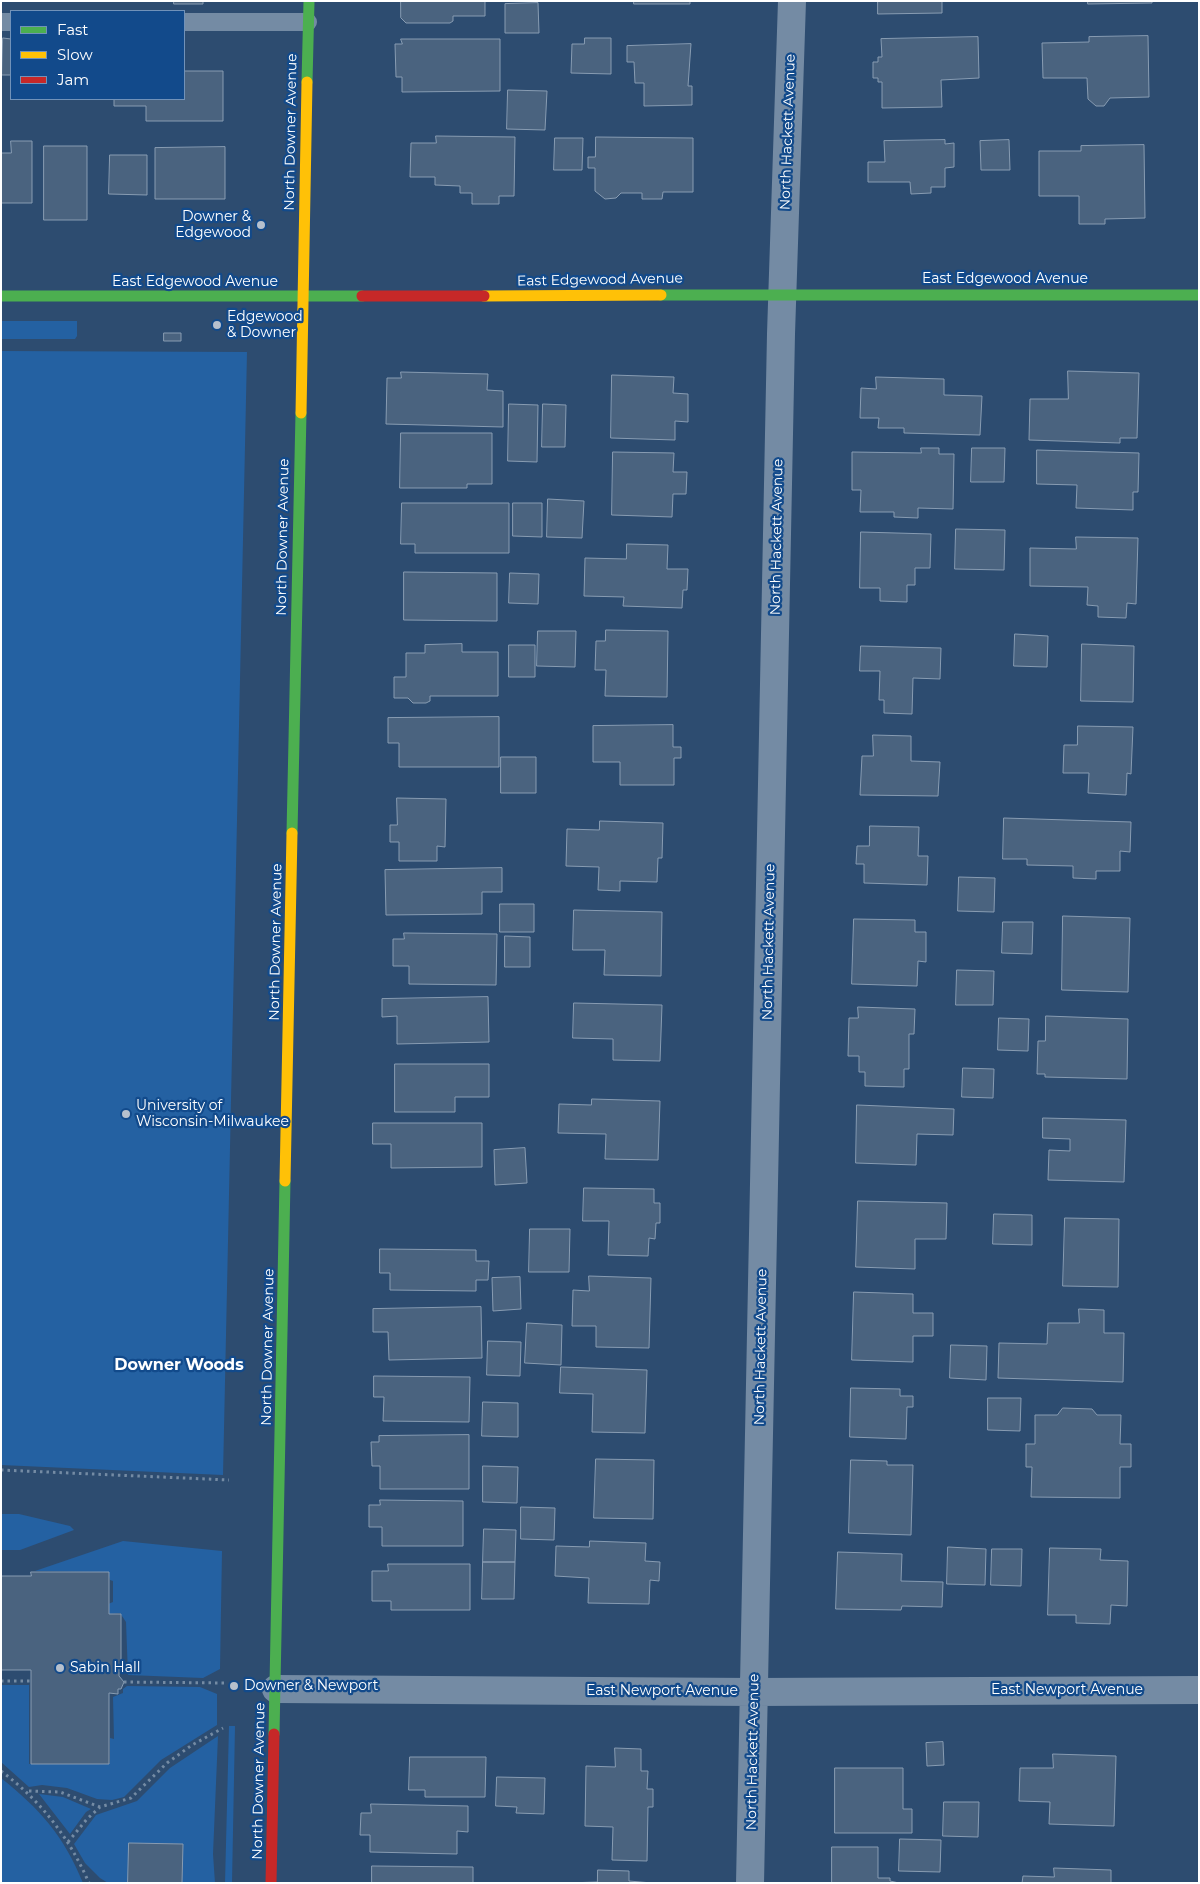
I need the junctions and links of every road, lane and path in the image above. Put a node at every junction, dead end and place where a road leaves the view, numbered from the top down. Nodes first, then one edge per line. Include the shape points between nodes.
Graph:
1 (309, 1) edge
2 (792, 1) edge
3 (185, 22) edge
4 (308, 22) junction
5 (782, 294) junction
6 (1199, 295) edge
7 (1, 296) edge
8 (302, 298) junction
9 (1, 1470) edge
10 (229, 1480) dead end
11 (1, 1681) edge
12 (31, 1681) dead end
13 (124, 1682) dead end
14 (224, 1683) dead end
15 (276, 1689) junction
16 (1199, 1690) edge
17 (754, 1692) junction
18 (223, 1728) dead end
19 (1, 1771) edge
20 (28, 1791) junction
21 (100, 1807) junction
22 (68, 1842) junction
23 (89, 1883) edge
24 (271, 1883) edge
25 (750, 1883) edge

1 - 4 street, North Downer Avenue
2 - 5 street, North Hackett Avenue
3 - 4 lane
4 - 8 street, North Downer Avenue
5 - 6 street, East Edgewood Avenue
5 - 8 street, East Edgewood Avenue
5 - 17 street, North Hackett Avenue
7 - 8 street, East Edgewood Avenue
8 - 15 street, North Downer Avenue
9 - 10 path
11 - 12 path
13 - 14 path
15 - 17 street, East Newport Avenue
15 - 24 street, North Downer Avenue
16 - 17 street, East Newport Avenue
17 - 25 street, North Hackett Avenue
18 - 21 path via 167,1763 131,1798
19 - 20 path
20 - 21 path via 60,1792
20 - 22 path
21 - 22 path
22 - 23 path

